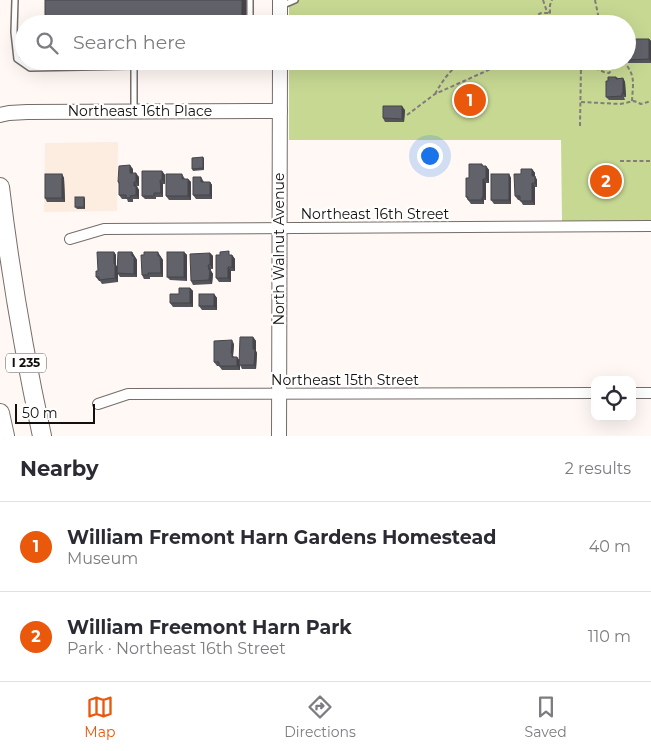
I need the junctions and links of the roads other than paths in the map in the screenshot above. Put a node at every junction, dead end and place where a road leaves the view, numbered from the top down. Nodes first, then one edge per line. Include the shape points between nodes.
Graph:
1 (15, 0) edge
2 (250, 0) edge
3 (295, 0) edge
4 (280, 3) edge
5 (250, 15) edge
6 (15, 41) edge
7 (134, 70) edge
8 (280, 70) edge
9 (134, 111) junction
10 (280, 111) junction
11 (0, 115) edge
12 (0, 187) edge
13 (651, 226) edge
14 (280, 228) junction
15 (70, 239) dead end
16 (651, 392) edge
17 (279, 393) junction
18 (591, 393) edge
19 (636, 393) edge
20 (98, 404) dead end
21 (0, 412) edge
22 (5, 436) edge
23 (42, 436) edge
24 (279, 436) edge

1 - 6 lane
2 - 5 lane
3 - 4 lane
7 - 9 lane
8 - 10 street, North Walnut Avenue
9 - 10 street, Northeast 16th Place
9 - 11 street, Northeast 16th Place
10 - 14 street, North Walnut Avenue
12 - 23 highway, I 235 via 26,361
13 - 14 street, Northeast 16th Street
14 - 15 street, Northeast 16th Street via 104,229
14 - 17 street, North Walnut Avenue
16 - 19 street
17 - 18 street, Northeast 15th Street
17 - 20 street, Northeast 15th Street via 128,394
17 - 24 street, North Walnut Avenue
21 - 22 highway

